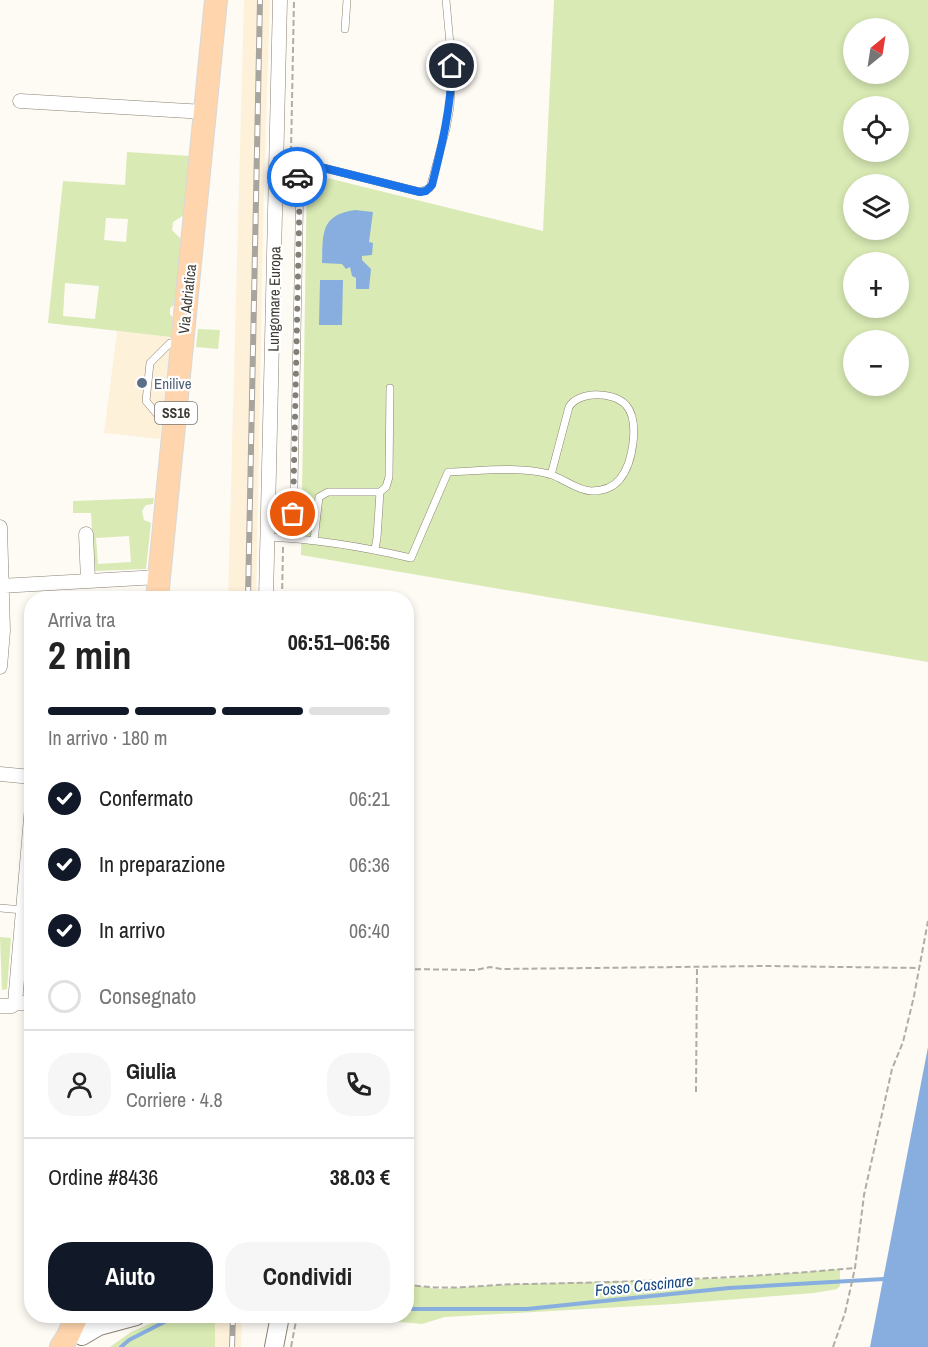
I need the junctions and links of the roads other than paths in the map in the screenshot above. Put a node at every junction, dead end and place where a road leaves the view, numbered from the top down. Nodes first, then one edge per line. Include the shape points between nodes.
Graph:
1 (216, 0) edge
2 (280, 0) edge
3 (347, 0) edge
4 (446, 0) edge
5 (345, 29) dead end
6 (20, 101) dead end
7 (205, 112) junction
8 (277, 165) junction
9 (182, 344) junction
10 (390, 388) dead end
11 (175, 421) junction
12 (551, 475) junction
13 (380, 492) junction
14 (0, 527) edge
15 (86, 534) dead end
16 (267, 537) junction
17 (293, 538) junction
18 (314, 540) junction
19 (375, 549) junction
20 (88, 581) junction
21 (1, 586) edge
22 (158, 588) edge
23 (266, 591) edge
24 (0, 667) edge
25 (0, 774) edge
26 (24, 776) edge
27 (24, 889) edge
28 (0, 908) edge
29 (22, 910) junction
30 (15, 1003) junction
31 (24, 1003) edge
32 (0, 1006) edge
33 (104, 1323) edge
34 (279, 1323) edge
35 (81, 1328) edge
36 (61, 1347) edge
37 (274, 1347) edge

1 - 7 main road, Via Adriatica / SS16
2 - 8 street, Lungomare Europa
3 - 5 lane
4 - 8 lane via 452,66 450,107 430,188 420,192 296,161
6 - 7 street
7 - 9 main road, Via Adriatica / SS16
8 - 16 street, Lungomare Europa
8 - 17 lane via 300,178
9 - 11 main road, Via Adriatica / SS16
9 - 11 lane via 170,343 150,363 146,401 162,420
10 - 13 lane via 389,477
11 - 22 main road, Via Adriatica / SS16
12 - 12 lane via 572,400 593,395 624,402 633,426 633,446 620,479 612,486 590,491
12 - 19 lane via 527,470 448,472 411,558
13 - 18 lane via 328,492 319,497
13 - 19 lane
14 - 21 street
15 - 20 street
16 - 17 lane
16 - 23 street, Lungomare Europa
17 - 18 lane
18 - 19 lane
20 - 21 street
20 - 22 street
21 - 24 street
25 - 26 street
27 - 29 street
28 - 29 lane
29 - 30 street
30 - 31 street
30 - 32 street
33 - 35 street
34 - 37 street
35 - 36 main road via 68,1336

